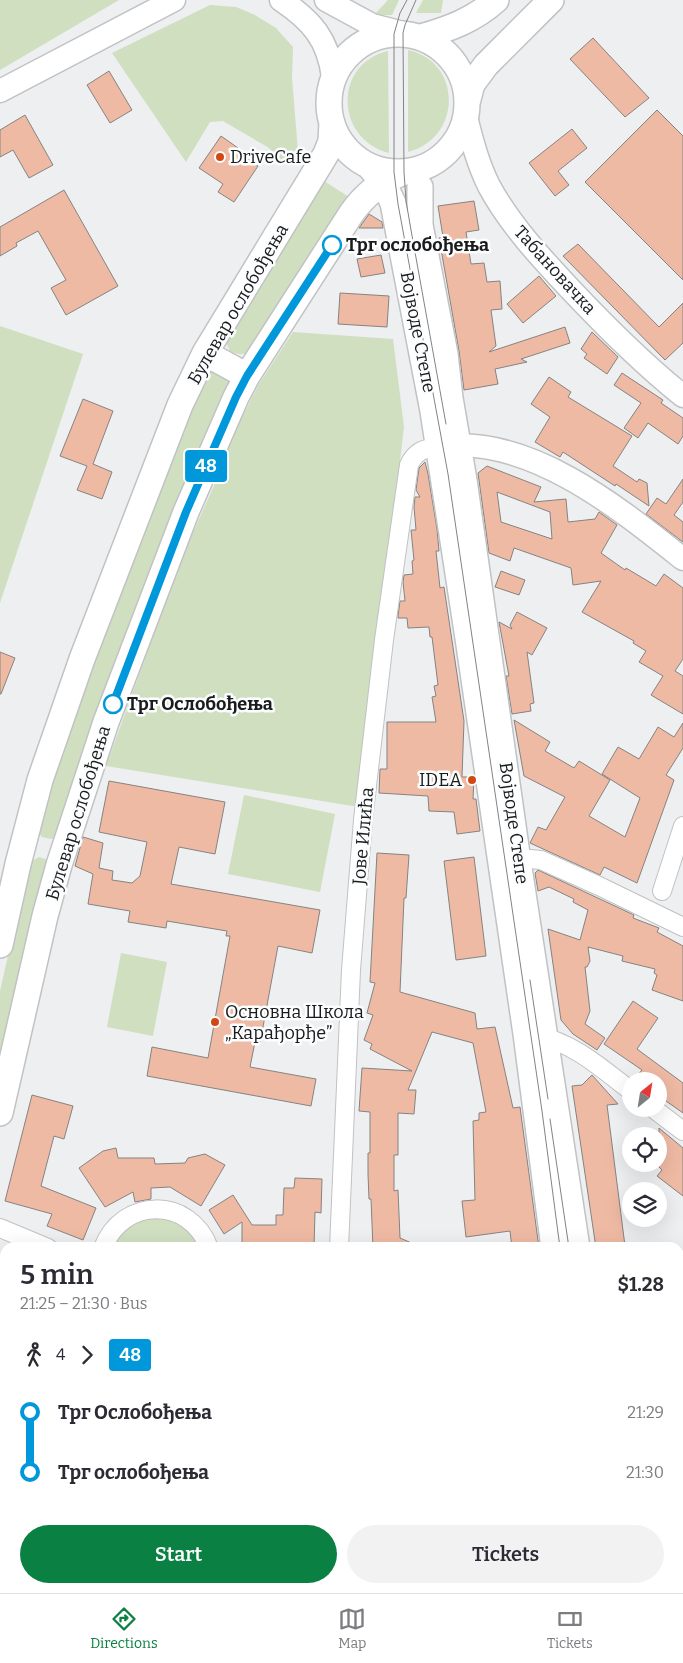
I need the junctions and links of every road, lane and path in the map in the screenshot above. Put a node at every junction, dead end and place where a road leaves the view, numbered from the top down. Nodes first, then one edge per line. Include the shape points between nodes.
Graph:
1 (281, 0) edge
2 (326, 0) edge
3 (496, 0) edge
4 (551, 0) edge
5 (168, 2) edge
6 (412, 35) junction
7 (334, 77) junction
8 (0, 91) edge
9 (467, 110) junction
10 (332, 123) junction
11 (394, 177) junction
12 (205, 353) junction
13 (247, 376) junction
14 (683, 396) edge
15 (448, 446) junction
16 (683, 559) edge
17 (683, 826) edge
18 (23, 845) junction
19 (62, 855) junction
20 (518, 861) junction
21 (662, 891) dead end
22 (683, 927) edge
23 (0, 945) edge
24 (535, 1035) junction
25 (622, 1084) edge
26 (0, 1113) edge
27 (666, 1118) edge
28 (683, 1131) edge
29 (0, 1228) edge
30 (34, 1242) edge
31 (106, 1242) edge
32 (206, 1242) edge
33 (339, 1242) edge
34 (553, 1242) edge
35 (576, 1242) edge

1 - 7 street via 314,27 328,53
2 - 6 street via 372,24
3 - 6 main road, Булевар ослобођења via 461,24
4 - 9 main road, Булевар ослобођења via 486,65 472,84
5 - 8 street
6 - 7 main road, Булевар ослобођења via 384,35 365,41 346,57
6 - 9 main road via 443,50 459,70 465,86
7 - 10 main road, Булевар ослобођења via 329,95
9 - 11 main road, Булевар ослобођења via 462,129 448,151 438,160
9 - 14 street, Табановачка via 480,166 512,221 606,326
10 - 11 main road, Булевар ослобођења via 337,136 356,158
10 - 12 main road, Булевар ослобођења via 331,141 320,166
11 - 13 main road, Булевар ослобођења via 369,192 358,204
11 - 15 main road, Војводе Степе via 393,203 419,338
11 - 15 main road, Војводе Степе via 412,210 411,230 434,354 450,398
12 - 13 main road
12 - 18 main road, Булевар ослобођења via 180,405 82,659 40,780
13 - 19 main road, Булевар ослобођења via 200,480 145,618
15 - 16 street via 474,445 556,471 594,492
15 - 20 main road, Војводе Степе
15 - 24 main road, Војводе Степе via 442,474
15 - 33 street, Јове Илића via 416,453 409,465 383,648 363,820 351,970
17 - 21 street
18 - 19 main road
18 - 23 main road, Булевар ослобођења
19 - 26 main road, Булевар ослобођења
20 - 22 street via 541,860
20 - 24 main road, Војводе Степе
24 - 25 street via 560,1041
24 - 34 main road, Војводе Степе
24 - 35 main road, Војводе Степе
27 - 28 street
29 - 30 street
31 - 32 street via 125,1218 152,1209 171,1211 189,1220

